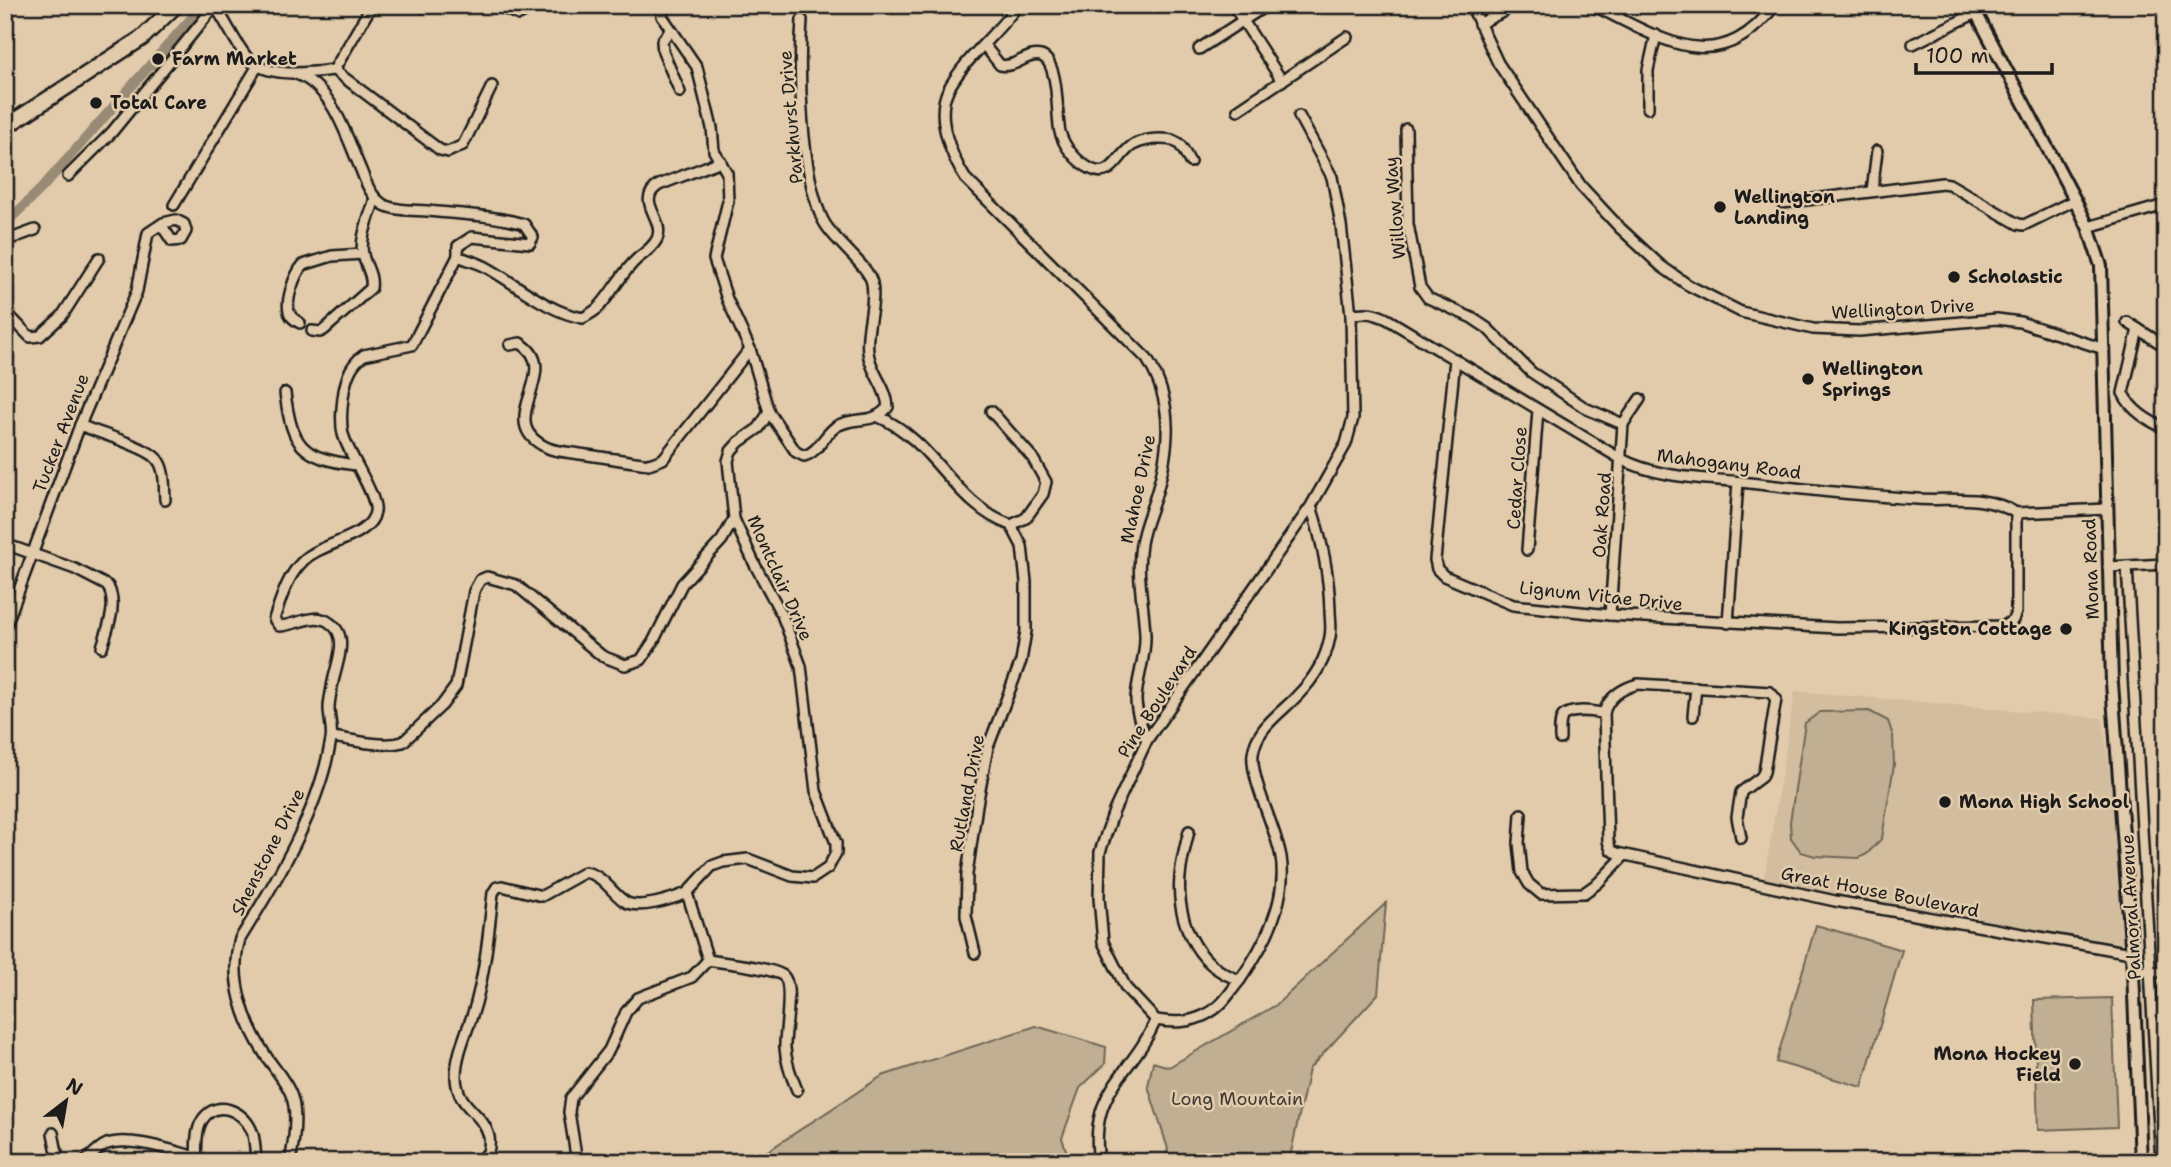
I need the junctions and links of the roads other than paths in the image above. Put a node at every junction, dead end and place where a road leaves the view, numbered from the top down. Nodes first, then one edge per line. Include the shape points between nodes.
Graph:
1 (176, 5) edge
2 (372, 5) edge
3 (496, 5) edge
4 (529, 5) edge
5 (663, 5) edge
6 (1018, 5) edge
7 (1233, 5) edge
8 (1267, 5) edge
9 (1471, 5) edge
10 (1516, 5) edge
11 (1592, 5) edge
12 (1623, 5) edge
13 (1774, 5) edge
14 (215, 6) edge
15 (1974, 9) edge
16 (1617, 17) junction
17 (802, 20) dead end
18 (1243, 21) junction
19 (1479, 24) junction
20 (670, 30) junction
21 (1656, 35) junction
22 (1347, 37) dead end
23 (1913, 44) dead end
24 (984, 45) junction
25 (1199, 49) dead end
26 (257, 67) junction
27 (334, 70) junction
28 (296, 74) junction
29 (1282, 81) junction
30 (492, 86) dead end
31 (680, 92) dead end
32 (1648, 108) dead end
33 (1238, 110) dead end
34 (1299, 116) dead end
35 (5, 127) edge
36 (1406, 129) dead end
37 (1877, 151) dead end
38 (721, 161) junction
39 (1190, 162) dead end
40 (68, 176) dead end
41 (1872, 191) junction
42 (375, 198) junction
43 (2076, 200) junction
44 (1782, 203) dead end
45 (174, 205) dead end
46 (2164, 206) edge
47 (163, 223) dead end
48 (2088, 227) junction
49 (35, 230) dead end
50 (5, 241) edge
51 (363, 254) junction
52 (458, 256) junction
53 (99, 258) dead end
54 (5, 310) edge
55 (1351, 315) junction
56 (2127, 322) dead end
57 (300, 324) dead end
58 (2138, 329) junction
59 (312, 331) dead end
60 (510, 345) dead end
61 (2166, 348) edge
62 (750, 349) junction
63 (2104, 349) junction
64 (1455, 359) junction
65 (285, 393) dead end
66 (1640, 399) dead end
67 (1538, 410) junction
68 (991, 411) dead end
69 (769, 412) junction
70 (879, 417) junction
71 (80, 425) junction
72 (1623, 425) junction
73 (2166, 429) edge
74 (1621, 459) junction
75 (356, 465) junction
76 (1738, 482) junction
77 (165, 500) dead end
78 (1311, 506) junction
79 (2107, 509) junction
80 (2016, 513) junction
81 (734, 519) junction
82 (1012, 525) junction
83 (5, 544) edge
84 (1527, 550) dead end
85 (32, 554) junction
86 (2166, 564) edge
87 (2127, 566) junction
88 (2108, 567) junction
89 (1610, 615) junction
90 (1728, 623) junction
91 (5, 628) edge
92 (102, 647) dead end
93 (1696, 687) junction
94 (1604, 713) junction
95 (1693, 716) dead end
96 (332, 737) junction
97 (1147, 740) junction
98 (1560, 740) dead end
99 (1521, 814) dead end
100 (1189, 831) dead end
101 (1741, 838) dead end
102 (1625, 855) junction
103 (687, 893) junction
104 (975, 953) dead end
105 (2131, 953) junction
106 (708, 960) junction
107 (2133, 971) junction
108 (2166, 972) edge
109 (2150, 973) junction
110 (1240, 980) junction
111 (1156, 1020) junction
112 (797, 1090) dead end
113 (53, 1133) dead end
114 (197, 1159) edge
115 (59, 1162) edge
116 (85, 1162) edge
117 (257, 1162) edge
118 (290, 1162) edge
119 (477, 1162) edge
120 (577, 1162) edge
121 (1099, 1162) edge
122 (2141, 1162) edge
123 (2161, 1162) edge

1 - 35 main road via 142,38
2 - 27 street
3 - 4 street via 519,15
5 - 20 street via 662,16
6 - 24 street, Mahoe Drive
7 - 18 street
8 - 18 street
9 - 19 street, Wellington Drive
10 - 19 street
11 - 16 street
12 - 16 street
13 - 21 street via 1751,30 1727,46 1694,48
14 - 26 street
14 - 40 street via 112,132
15 - 23 street
15 - 43 street, Mona Road
16 - 21 street
17 - 70 street, Parkhurst Drive via 800,52 810,179 831,234 872,280 868,352 888,397 888,407
18 - 25 street
18 - 29 street
19 - 63 street, Wellington Drive via 1498,63 1581,186 1661,266 1713,298 1741,312 1813,329 1859,331 1997,319
20 - 31 street via 662,41 663,52
20 - 38 street via 697,67 714,151
21 - 32 street via 1648,70
22 - 29 street
24 - 39 street via 1004,66 1032,56 1047,60 1056,88 1060,132 1076,159 1094,171 1113,167 1134,145 1151,139 1172,139
24 - 97 street, Mahoe Drive via 947,91 947,145 965,178 1147,359 1163,393 1167,441 1141,543 1139,590 1145,635 1136,702
26 - 28 street
26 - 45 street
27 - 28 street
27 - 30 street via 432,146 448,152 463,145
28 - 42 street via 325,96
29 - 33 street
34 - 55 street, Pine Boulevard via 1332,177
36 - 72 street, Willow Way via 1408,224 1420,287 1428,298 1472,318 1531,372 1587,409
37 - 41 street
38 - 52 street via 652,190 649,202 657,239 598,308 583,318 558,310 483,265
38 - 62 street via 727,173 728,201 714,259
41 - 43 street via 1949,184 2024,225
41 - 44 street
42 - 51 street
42 - 52 street via 394,208 515,221 524,224 533,237 527,244 472,237 458,246
43 - 48 street, Mona Road
46 - 48 street
47 - 71 street, Tucker Avenue via 148,233 137,291
48 - 63 street, Mona Road via 2101,266
49 - 50 street
51 - 57 street via 332,256 303,265 292,283 289,310
51 - 59 street via 372,284 368,292 324,330
52 - 75 street, Shenstone Drive via 412,345 365,355 349,372 342,425
53 - 54 street via 62,316 40,336 30,337
55 - 64 street, Mahogany Road via 1374,313
55 - 78 street, Pine Boulevard via 1352,431
56 - 58 street
58 - 61 street
58 - 73 street via 2123,393 2138,412
60 - 62 street via 520,343 532,350 537,364 525,412 531,437 550,449 649,464 663,459
62 - 69 street
63 - 79 street, Mona Road
64 - 67 street, Mahogany Road
64 - 89 street, Lignum Vitae Drive via 1437,569 1513,605
65 - 75 street via 289,423 298,441 316,457
66 - 72 street
67 - 74 street, Mahogany Road
67 - 84 street, Cedar Close
68 - 82 street via 1032,457 1046,481 1043,494 1026,518
69 - 70 street via 796,452 804,456 840,425
69 - 81 street, Montclair Drive via 760,428 731,451
70 - 82 street via 910,435 979,509
71 - 77 street via 157,458
71 - 85 street, Tucker Avenue
72 - 74 street
74 - 76 street, Mahogany Road via 1679,477
74 - 89 street, Oak Road
75 - 96 street, Shenstone Drive via 376,502 371,523 303,561 290,578 274,619 279,626 289,626 321,618 338,630 342,642 329,707
76 - 80 street, Mahogany Road via 1860,495 1987,500
76 - 90 street
78 - 97 street, Pine Boulevard
78 - 110 street via 1323,543 1331,635 1310,683 1260,732 1256,743 1256,777 1275,832 1282,878 1272,920
79 - 80 street
79 - 88 street, Mona Road
80 - 90 street, Lignum Vitae Drive via 2015,612 2004,626 1837,628
81 - 96 street via 722,540 682,584 641,660 625,665 603,656 516,585 486,577 474,591 456,687 442,705 414,733 395,744
81 - 103 street, Montclair Drive via 782,615 801,666 816,791 836,853 828,868 813,878 792,876 748,859 723,862 712,866
82 - 104 street, Rutland Drive via 1022,546 1026,631 1021,661 988,747 977,805 966,916
83 - 85 street
85 - 91 street, Tucker Avenue
85 - 92 street via 108,586 112,616
86 - 87 street
87 - 88 street
87 - 109 street, Palmoral Avenue
88 - 105 street, Mona Road
89 - 90 street, Lignum Vitae Drive
93 - 94 street via 1626,687
93 - 95 street
93 - 101 street via 1770,692 1776,699 1764,772 1741,792 1737,817
94 - 98 street via 1564,715
94 - 102 street via 1608,841 1611,850
96 - 118 street, Shenstone Drive via 322,780 297,839 236,951 244,1012 292,1098
97 - 111 street, Pine Boulevard via 1100,852 1100,898 1103,942 1112,965
99 - 102 street via 1522,872 1541,894 1584,893
100 - 110 street via 1180,871 1185,927 1203,957
102 - 105 street, Great House Boulevard via 1835,901
103 - 106 street
103 - 119 street via 634,905 622,900 602,878 585,872 542,896 496,887 485,967 461,1044 456,1078 462,1102 478,1116 489,1137 488,1153
105 - 107 street, Mona Road
106 - 112 street via 786,978 790,985 785,1050
106 - 120 street via 692,977 638,998 626,1012 609,1050 571,1098
107 - 109 street
107 - 122 street, Mona Road
108 - 109 street
109 - 123 street, Palmoral Avenue
110 - 111 street via 1228,998 1206,1015 1188,1022
111 - 121 street via 1102,1106 1096,1129
113 - 115 street
114 - 116 street via 154,1146 117,1143 105,1144
114 - 117 street via 202,1119 222,1108 234,1110 253,1131

